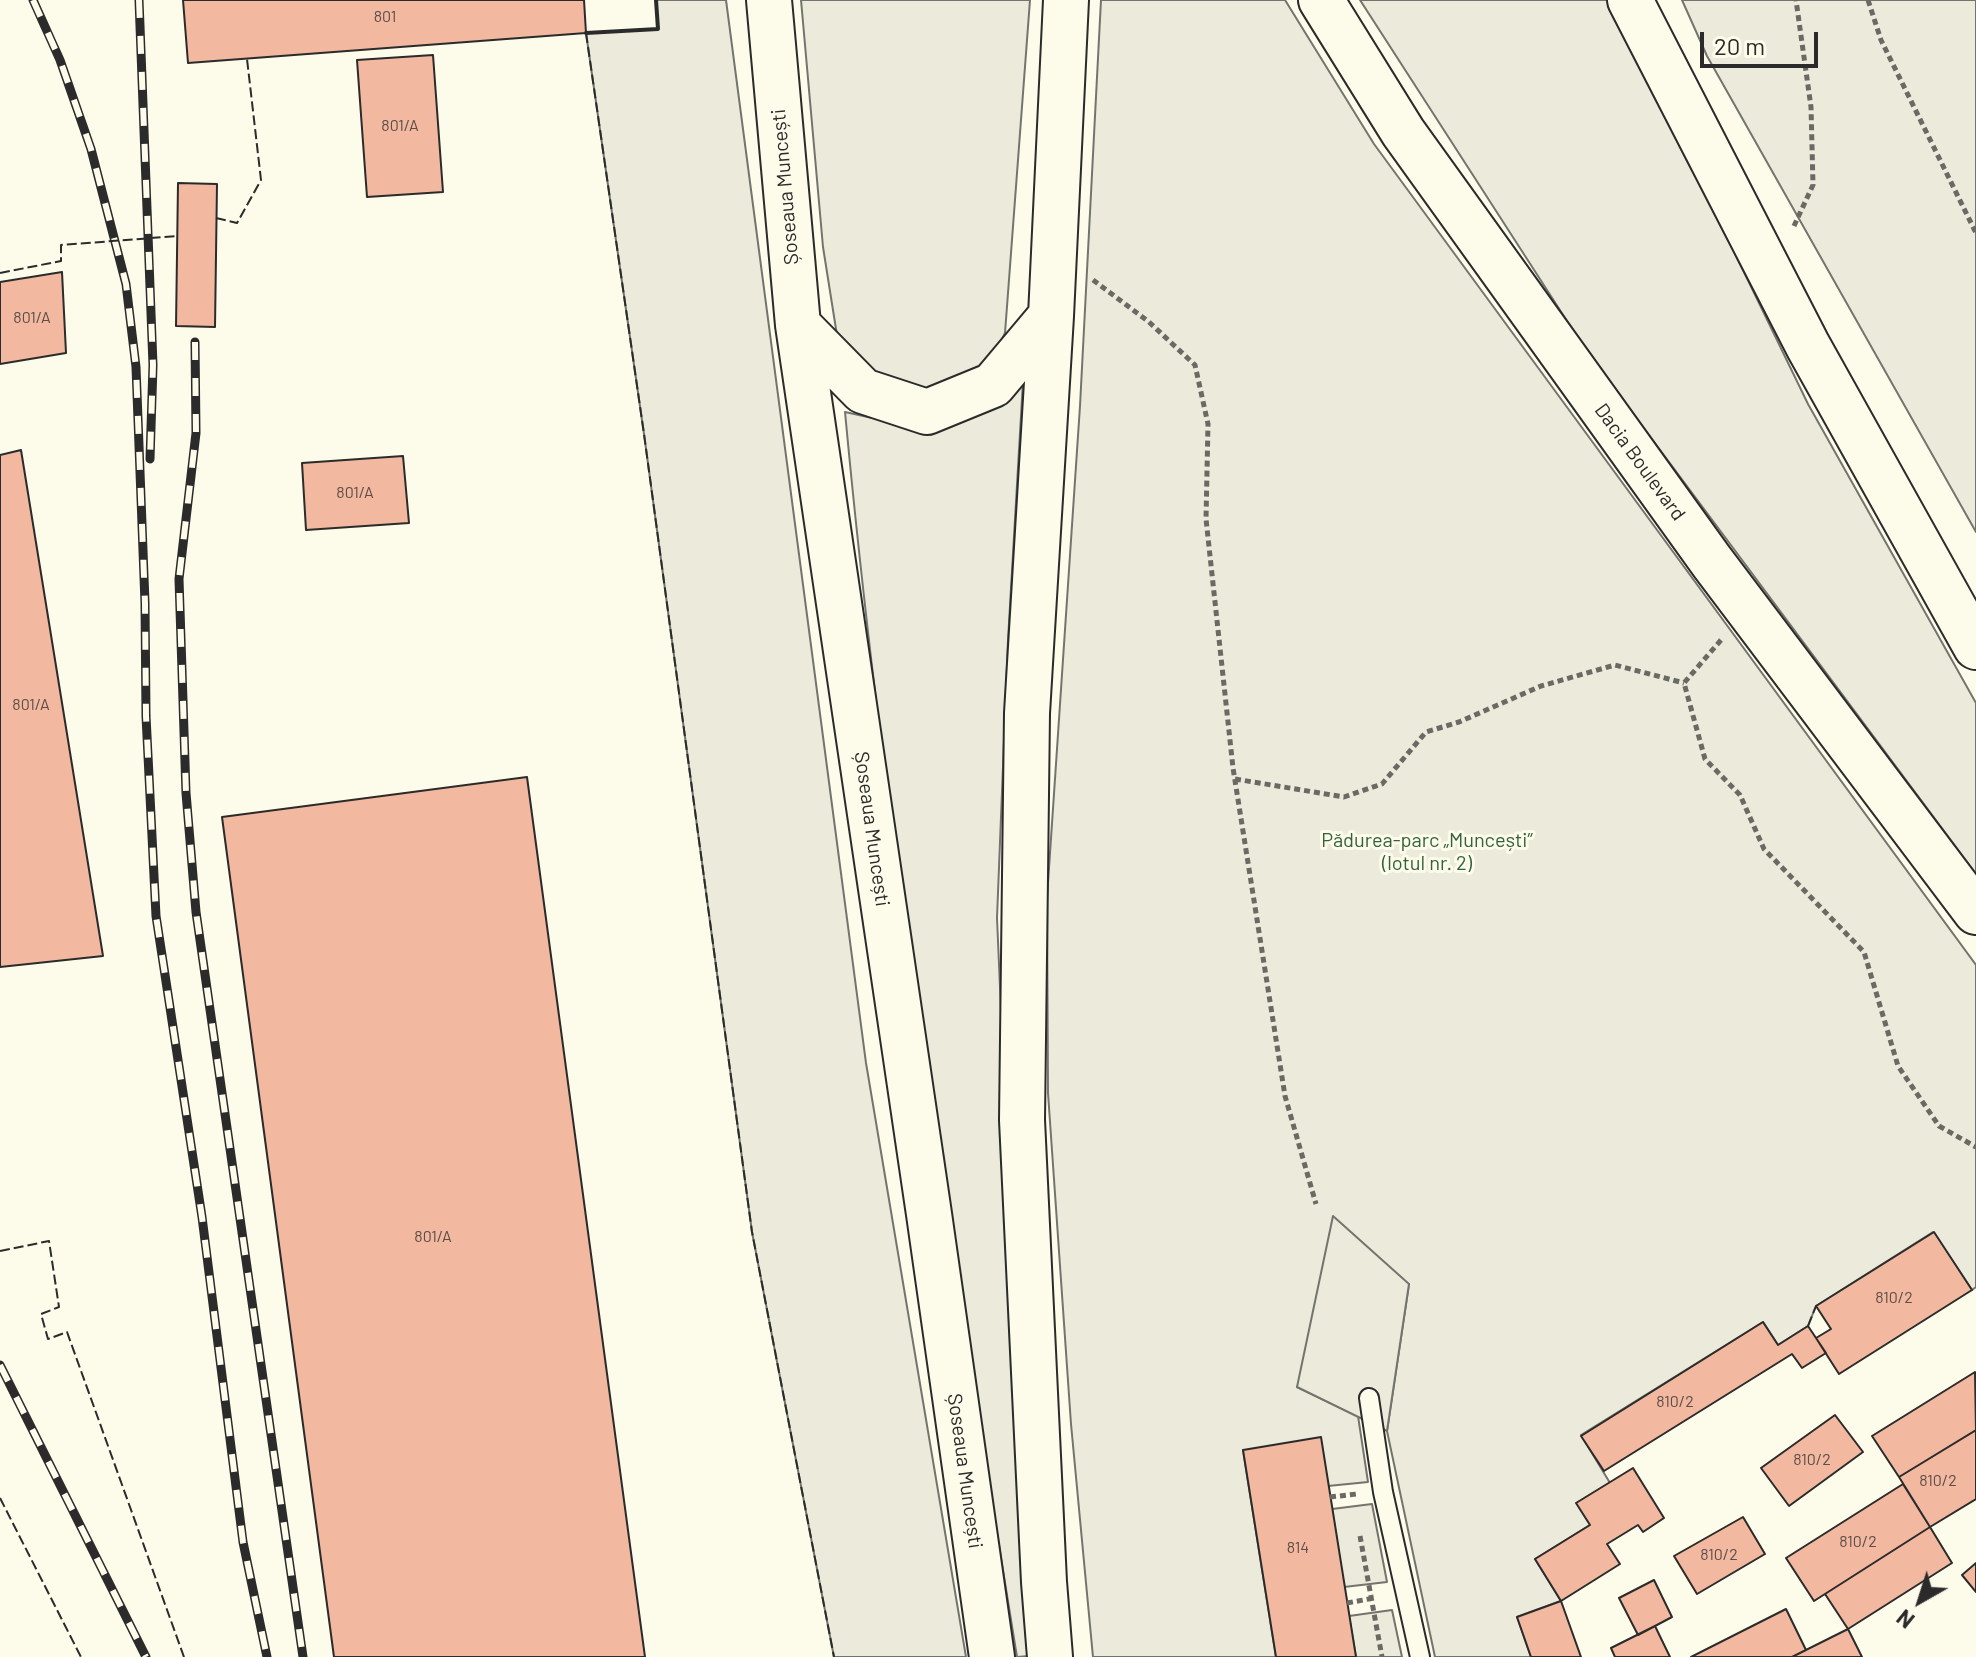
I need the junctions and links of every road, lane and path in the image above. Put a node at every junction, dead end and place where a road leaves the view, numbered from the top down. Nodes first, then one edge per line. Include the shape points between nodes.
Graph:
1 (769, 0) edge
2 (1066, 0) edge
3 (1321, 0) edge
4 (1630, 0) edge
5 (1796, 0) edge
6 (1868, 0) edge
7 (1976, 233) edge
8 (1054, 251) junction
9 (1765, 263) junction
10 (1051, 316) junction
11 (798, 325) junction
12 (1748, 610) junction
13 (1976, 647) edge
14 (1684, 683) junction
15 (1235, 779) junction
16 (1976, 912) edge
17 (1976, 1147) edge
18 (1316, 1204) dead end
19 (1369, 1398) dead end
20 (1352, 1495) dead end
21 (1355, 1510) dead end
22 (1357, 1524) dead end
23 (992, 1657) edge
24 (1050, 1657) edge
25 (1382, 1657) edge
26 (1420, 1657) edge

1 - 11 main road, Șoseaua Muncești
2 - 8 main road
3 - 12 main road, Dacia Boulevard via 1403,132
4 - 9 main road
5 - 9 path via 1811,107 1813,185 1788,238
6 - 7 path via 1881,40
8 - 10 main road
8 - 15 path via 1149,322 1195,365 1208,424 1206,519
9 - 13 main road
10 - 11 main road via 993,385 927,412 863,391
10 - 24 main road via 1027,713 1022,1120
11 - 23 main road, Șoseaua Muncești
12 - 14 path
12 - 16 main road, Dacia Boulevard
14 - 15 path via 1615,665 1541,686 1426,732 1382,784 1344,797
14 - 17 path via 1705,759 1740,795 1764,849 1864,952 1898,1066 1939,1126
15 - 18 path via 1285,1096
19 - 26 lane via 1383,1492
20 - 21 path
22 - 25 path

